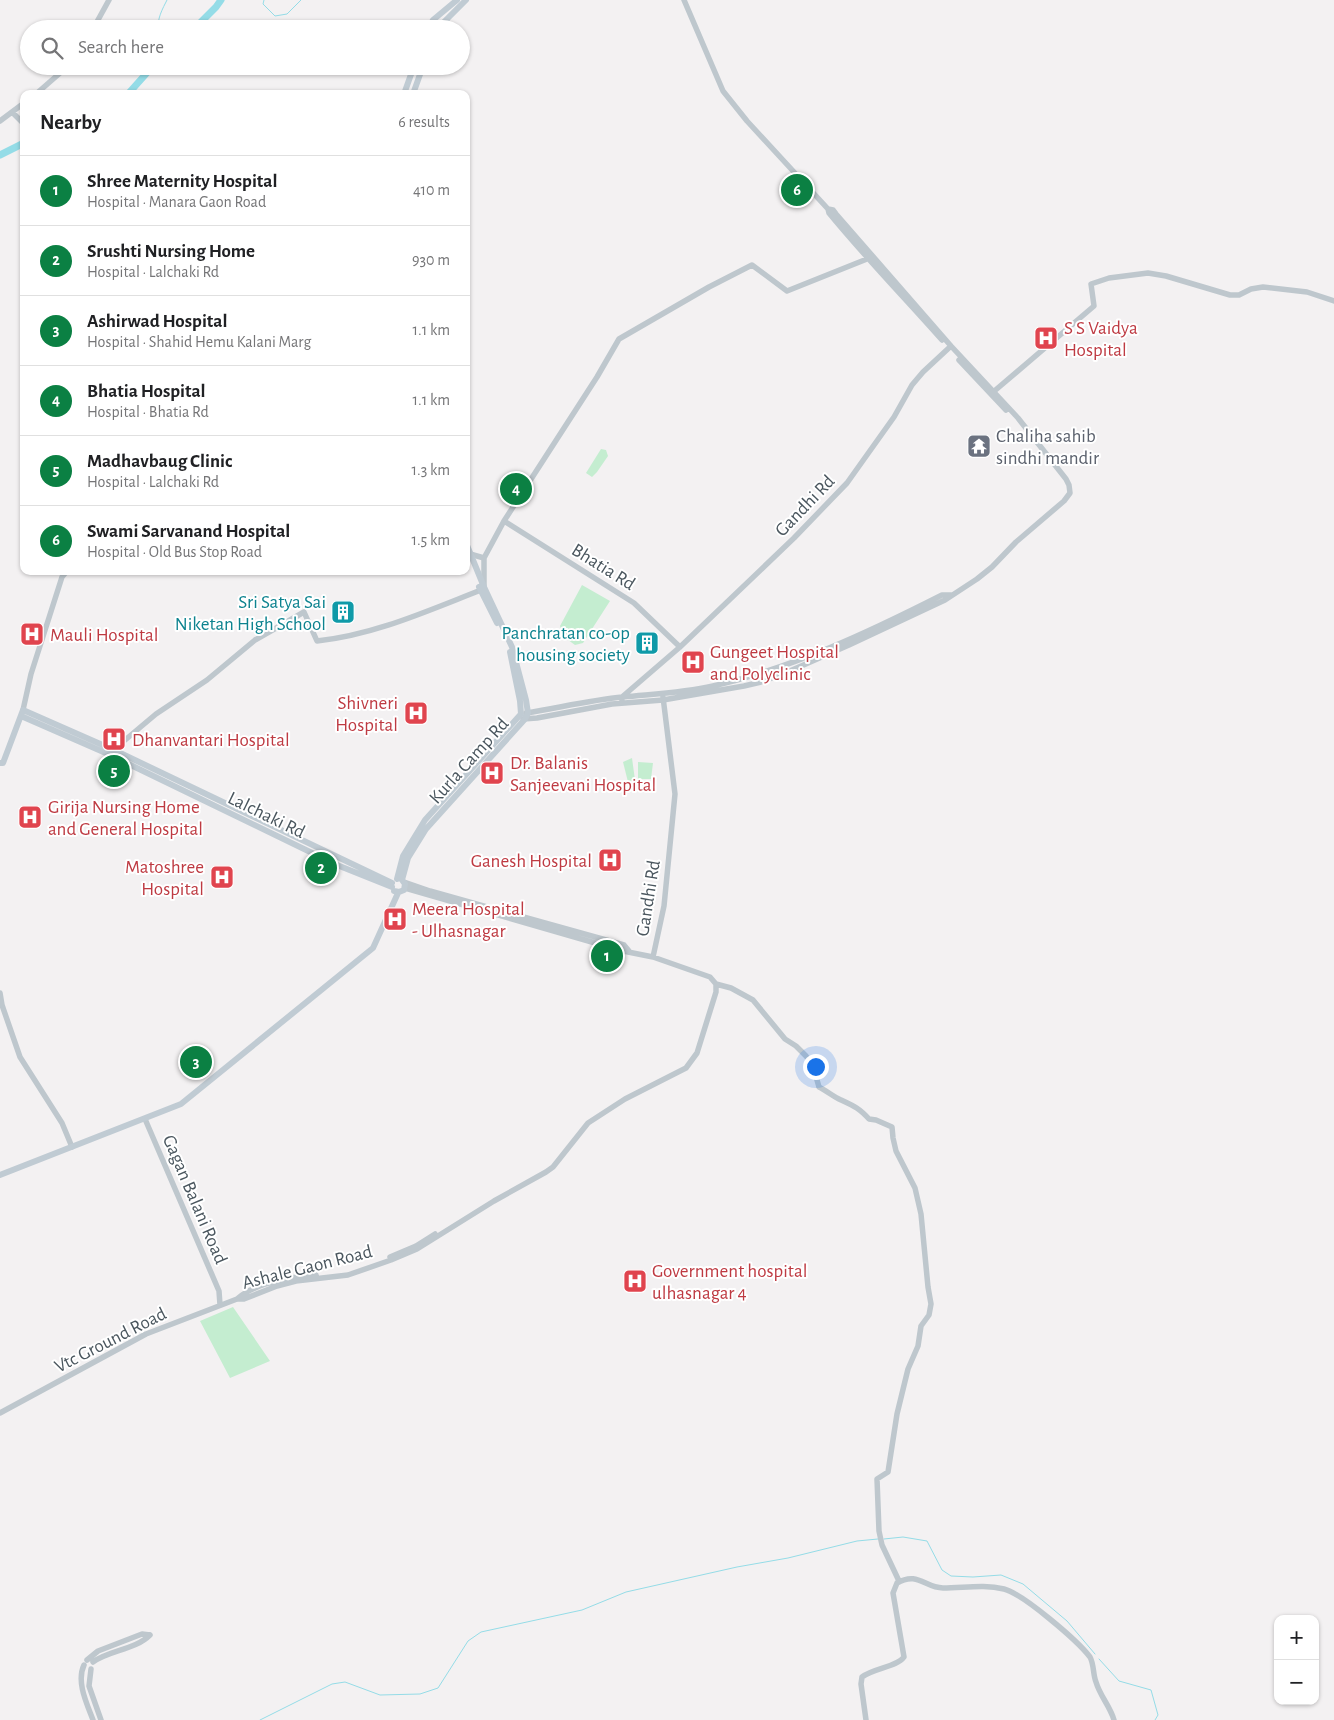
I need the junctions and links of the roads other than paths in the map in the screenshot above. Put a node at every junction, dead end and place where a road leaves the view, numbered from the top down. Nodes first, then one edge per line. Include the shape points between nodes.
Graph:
1 (109, 0) edge
2 (457, 0) edge
3 (466, 0) edge
4 (684, 0) edge
5 (98, 20) edge
6 (434, 20) edge
7 (446, 20) edge
8 (58, 75) edge
9 (411, 75) edge
10 (420, 75) edge
11 (41, 90) edge
12 (405, 90) edge
13 (414, 90) edge
14 (20, 106) edge
15 (12, 112) junction
16 (20, 120) edge
17 (0, 121) edge
18 (828, 209) junction
19 (867, 259) junction
20 (1334, 301) edge
21 (950, 347) junction
22 (992, 393) junction
23 (504, 521) junction
24 (470, 555) edge
25 (484, 558) junction
26 (470, 560) edge
27 (63, 575) edge
28 (482, 589) junction
29 (924, 607) junction
30 (680, 647) junction
31 (663, 698) junction
32 (622, 700) junction
33 (22, 714) junction
34 (523, 716) junction
35 (111, 752) junction
36 (0, 763) edge
37 (399, 883) junction
38 (653, 957) junction
39 (716, 984) junction
40 (0, 993) edge
41 (145, 1119) junction
42 (72, 1147) junction
43 (0, 1175) edge
44 (219, 1291) junction
45 (237, 1299) joint
46 (230, 1302) junction
47 (220, 1305) junction
48 (0, 1413) edge
49 (899, 1581) junction
50 (88, 1662) junction
51 (94, 1720) edge
52 (101, 1720) edge
53 (866, 1720) edge
54 (1114, 1720) edge

1 - 5 street
2 - 6 main road
3 - 7 main road
4 - 18 street via 723,91
8 - 11 street
9 - 12 main road
10 - 13 main road
14 - 15 street
15 - 16 street
15 - 17 street
18 - 19 street
18 - 21 street via 833,210
19 - 21 street
19 - 23 street via 787,291 752,265 620,339
20 - 22 street via 1306,292 1271,287 1230,295 1148,273 1109,278 1091,284 1094,306
21 - 22 street
21 - 30 street, Gandhi Rd via 912,386 894,418 848,483
22 - 29 street via 1053,465 1065,482 1069,495 978,579 945,600
23 - 25 street
23 - 30 street, Bhatia Rd via 634,603
24 - 25 street
25 - 28 street
26 - 28 main road, Kurla Camp Rd
27 - 33 street
28 - 34 main road, Kurla Camp Rd via 510,653
28 - 35 street via 393,625 316,641 304,612 255,640
29 - 31 street via 779,667
29 - 31 street via 850,645 761,682
30 - 32 street, Gandhi Rd
31 - 32 street
31 - 38 street, Gandhi Rd via 676,794 664,906
32 - 34 street
33 - 35 main road, Lalchaki Rd
33 - 36 main road via 3,763
34 - 37 main road, Kurla Camp Rd via 426,820 403,856
35 - 37 main road, Lalchaki Rd via 268,828
37 - 38 street via 623,951
37 - 41 main road via 402,892 398,892 372,948 181,1104
38 - 39 street via 710,977
39 - 45 street, Ashale Gaon Road via 697,1053 686,1068 625,1099 588,1123 546,1172 416,1248 356,1272 296,1281
39 - 49 street via 753,1000 785,1039 806,1056 813,1066 819,1088 852,1104 869,1119 892,1127 896,1151 914,1188 921,1214 931,1304 908,1369 888,1472 877,1479 882,1545
40 - 42 street via 20,1057 62,1124
41 - 42 main road
41 - 44 street, Gagan Balani Road
42 - 43 main road
44 - 46 street, Gagan Balani Road
44 - 47 street, Gagan Balani Road
45 - 46 street, Vtc Ground Road
46 - 47 street, Vtc Ground Road
47 - 48 street, Vtc Ground Road via 146,1334
49 - 53 street via 893,1594 904,1657 862,1677
49 - 54 street via 910,1578 941,1588 992,1586 1022,1596 1091,1659 1096,1683
50 - 50 street via 98,1651 142,1634 150,1635 144,1641
50 - 51 street via 81,1671 83,1689
50 - 52 street via 86,1669 91,1669 89,1686

